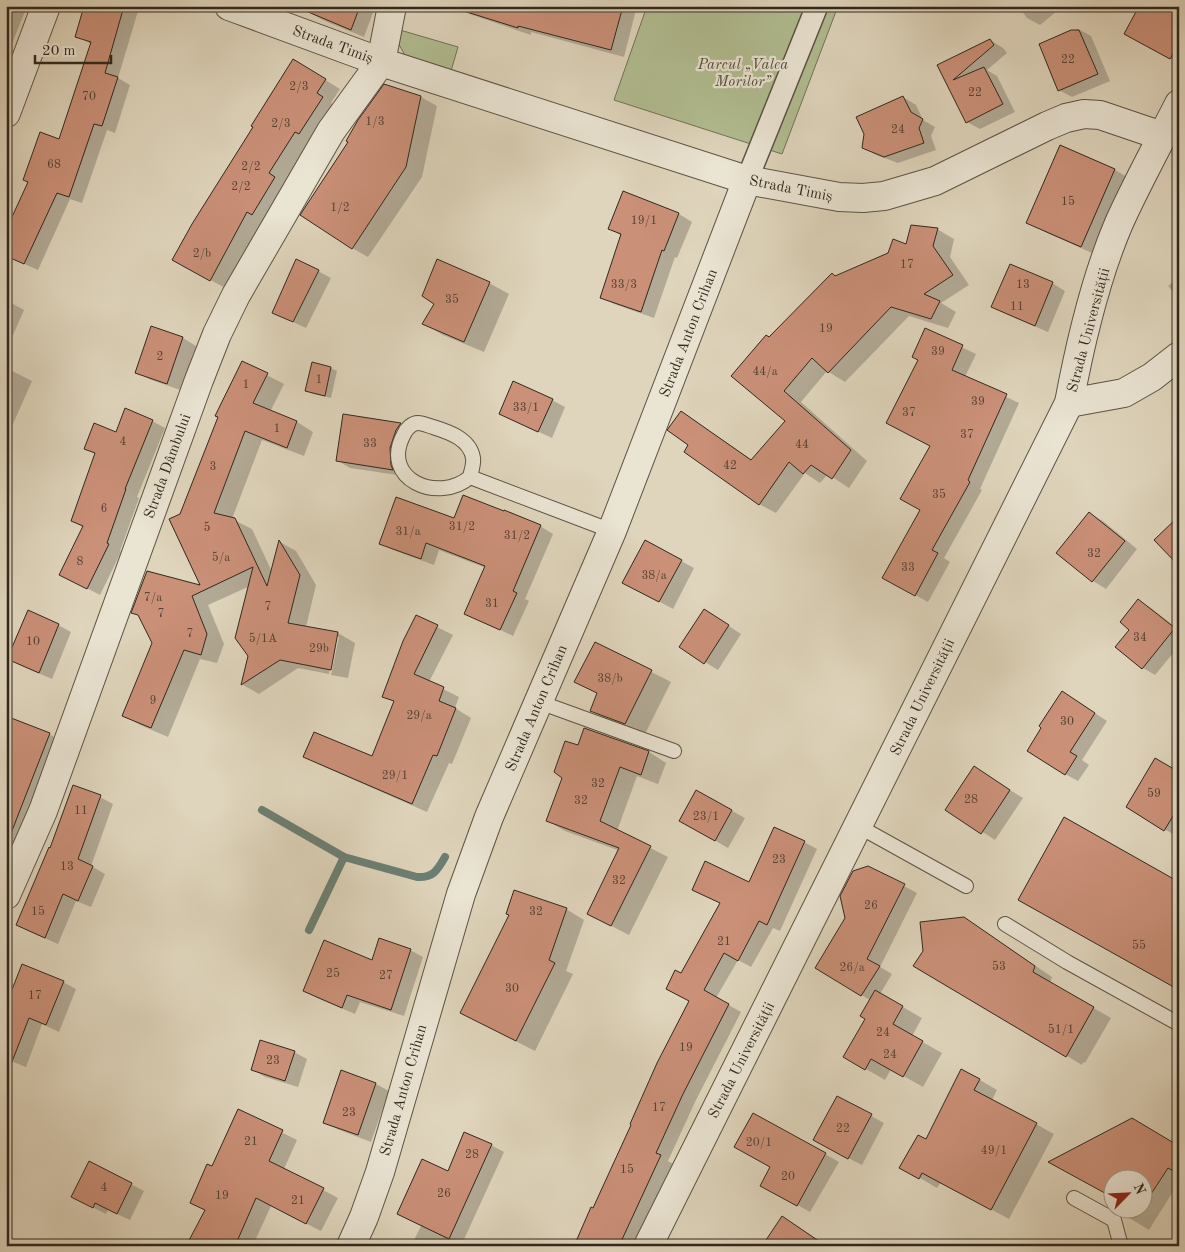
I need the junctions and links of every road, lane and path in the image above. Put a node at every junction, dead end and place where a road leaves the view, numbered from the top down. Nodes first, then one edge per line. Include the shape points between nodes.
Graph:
1 (46, 6) edge
2 (229, 6) edge
3 (392, 6) edge
4 (817, 6) edge
5 (381, 62) junction
6 (1179, 104) edge
7 (6, 113) edge
8 (1162, 136) junction
9 (747, 180) junction
10 (1179, 356) edge
11 (1069, 403) junction
12 (470, 477) junction
13 (612, 531) junction
14 (539, 702) junction
15 (674, 751) dead end
16 (858, 826) junction
17 (966, 886) dead end
18 (6, 895) edge
19 (1005, 924) dead end
20 (1179, 1024) edge
21 (1074, 1198) dead end
22 (351, 1246) edge
23 (648, 1246) edge
24 (1121, 1246) edge

1 - 7 street
2 - 5 street, Strada Timiș
3 - 5 street, Strada Timiș
4 - 9 street
5 - 9 street, Strada Timiș
5 - 18 street, Strada Dâmbului via 331,131 236,295 217,334 43,811
6 - 8 street
8 - 9 street, Strada Timiș via 1100,115 1084,114 1046,126 935,181 884,196 839,197
8 - 11 street, Strada Universității via 1119,224 1098,283
9 - 13 street, Strada Anton Crihan
10 - 11 street via 1124,393
11 - 16 street, Strada Universității
12 - 12 lane via 473,458 460,438 418,423 404,433 398,454 402,472 408,479 425,486 449,488 459,486
12 - 13 lane
13 - 14 street, Strada Anton Crihan
14 - 15 lane
14 - 22 street, Strada Anton Crihan via 489,817 461,894 380,1172
16 - 17 lane
16 - 23 street, Strada Universității
19 - 20 lane via 1066,962
21 - 24 lane via 1114,1220

